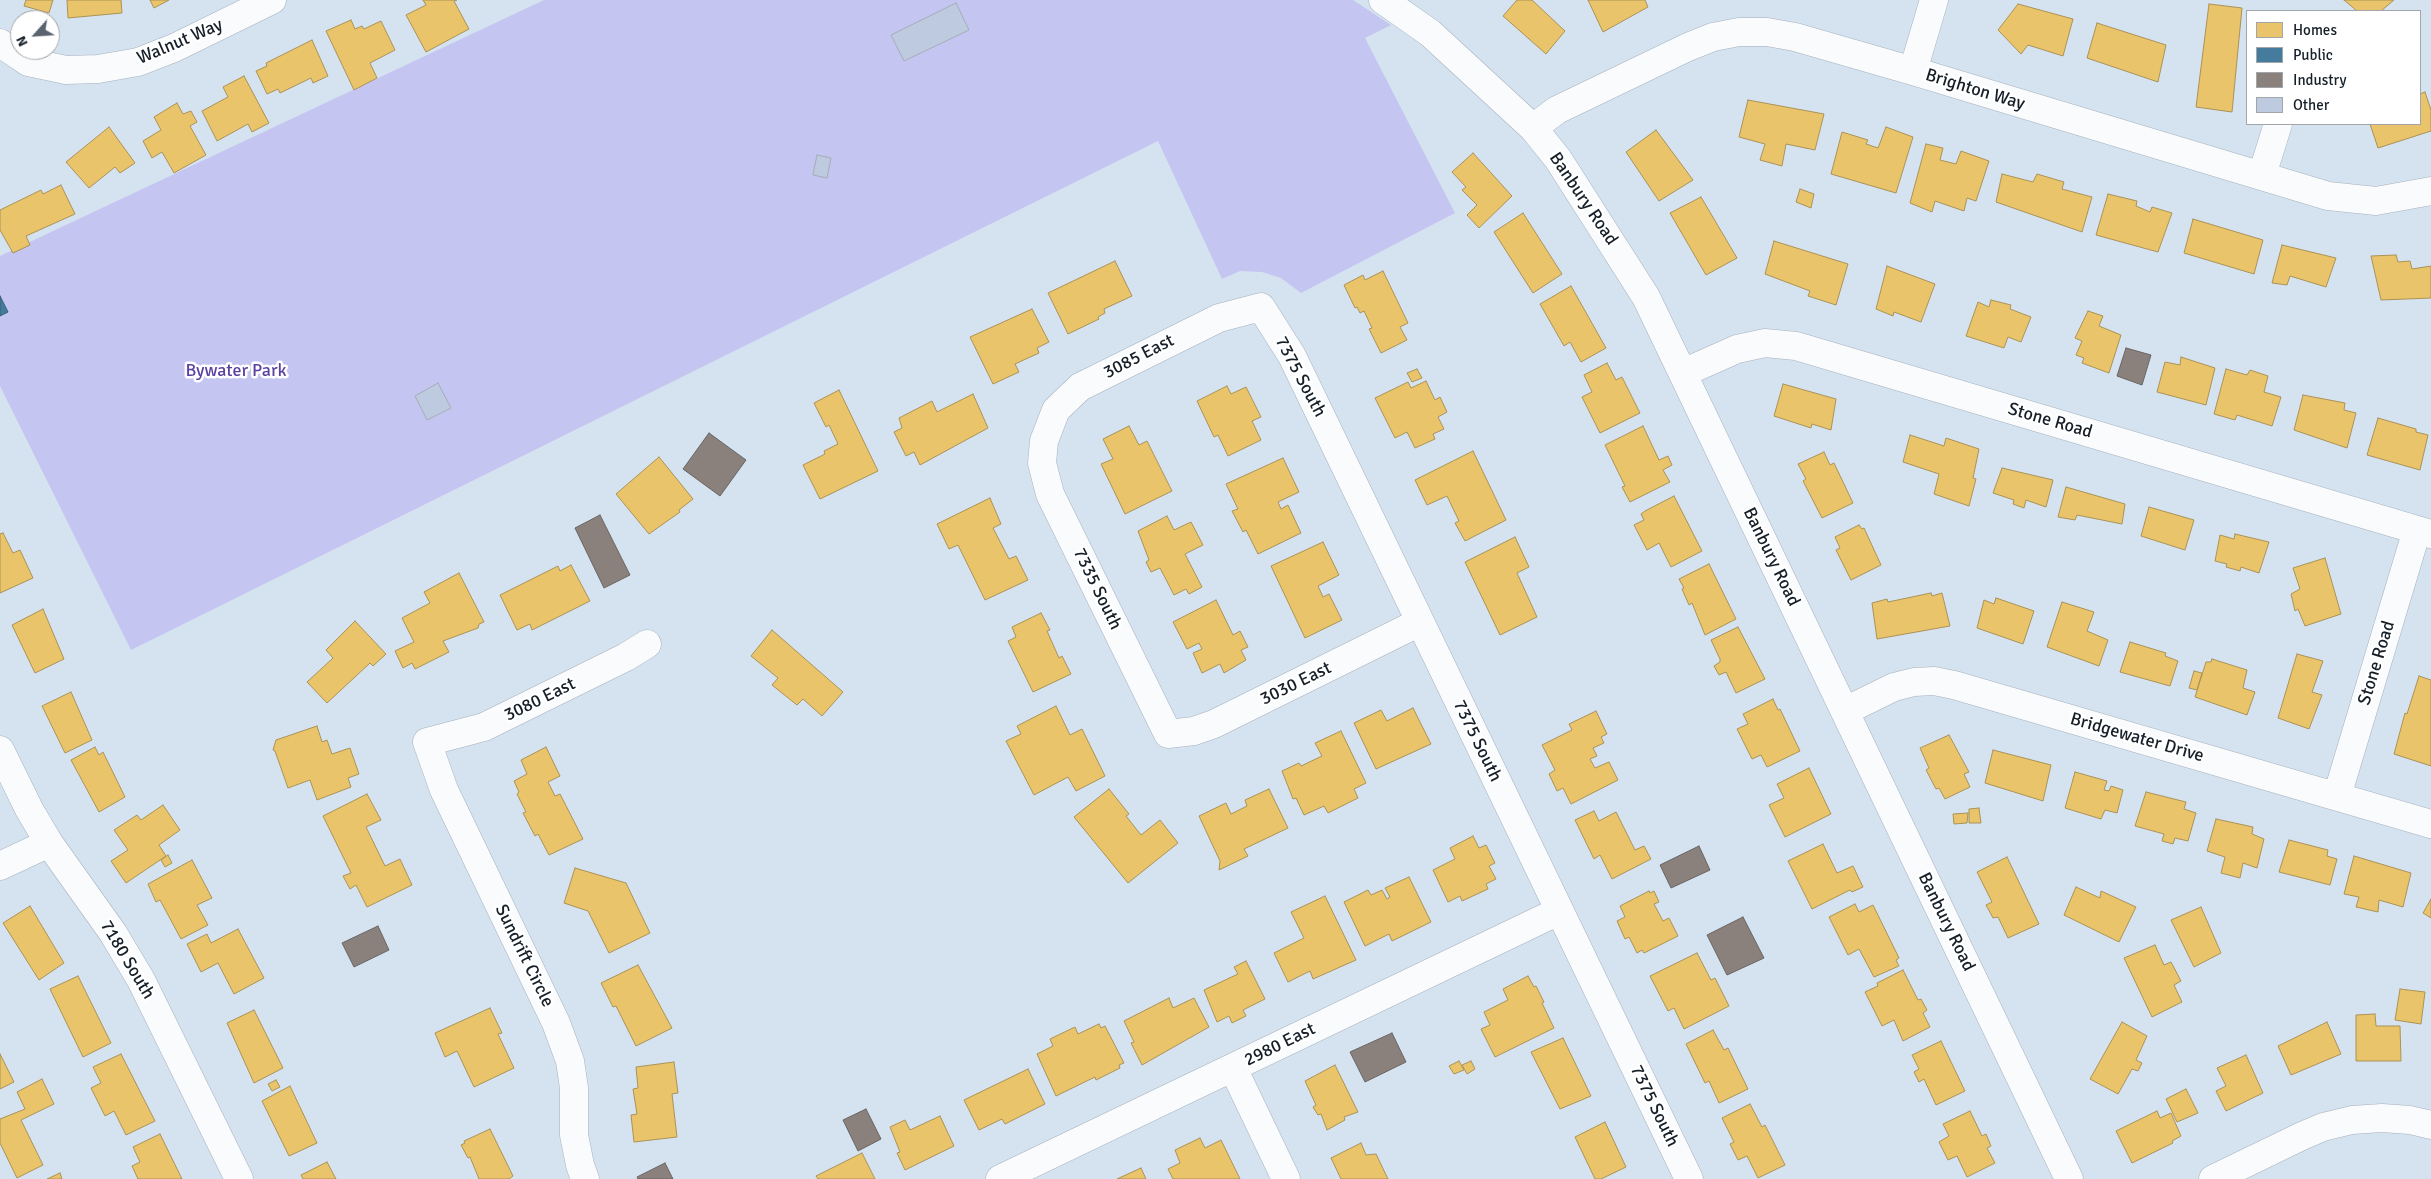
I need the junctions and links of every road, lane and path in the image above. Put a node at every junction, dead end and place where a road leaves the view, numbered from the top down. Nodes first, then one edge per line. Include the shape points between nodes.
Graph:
1 (272, 0) edge
2 (1383, 0) edge
3 (1934, 0) edge
4 (0, 43) edge
5 (1913, 71) junction
6 (2278, 125) edge
7 (1532, 128) junction
8 (2262, 175) junction
9 (2431, 191) edge
10 (1261, 307) joint
11 (1683, 373) junction
12 (1044, 441) joint
13 (2424, 532) edge
14 (1420, 622) junction
15 (647, 644) dead end
16 (1845, 711) junction
17 (1168, 734) joint
18 (427, 742) joint
19 (0, 750) edge
20 (2337, 796) junction
21 (2431, 824) edge
22 (49, 843) junction
23 (0, 866) edge
24 (1559, 911) junction
25 (1233, 1068) junction
26 (2431, 1125) edge
27 (239, 1179) edge
28 (586, 1179) edge
29 (1000, 1179) edge
30 (1286, 1179) edge
31 (1689, 1179) edge
32 (2069, 1179) edge
33 (2213, 1179) edge

1 - 4 street, Walnut Way via 174,48 138,62 98,69 66,70 28,62
2 - 7 street, Banbury Road via 1430,33
3 - 5 street
5 - 7 street, Brighton Way via 1795,37 1739,32 1713,37 1688,47 1557,110
5 - 8 street, Brighton Way
6 - 8 street
7 - 11 street, Banbury Road via 1558,159 1606,232 1646,297
8 - 9 street, Brighton Way via 2328,196 2376,201
10 - 12 street, 3085 East via 1218,318 1080,387 1056,410
10 - 14 street, 7375 South via 1292,356
11 - 13 street, Stone Road via 1737,348 1765,343 1796,346
11 - 16 street, Banbury Road
12 - 17 street, 7335 South via 1042,464 1050,494
13 - 20 street, Stone Road
14 - 17 street, 3030 East via 1214,724 1194,731
14 - 24 street, 7375 South
15 - 18 street, 3080 East via 484,726
16 - 20 street, Bridgewater Drive via 1894,687 1934,681
16 - 32 street, Banbury Road
18 - 28 street, Sundrift Circle via 444,790 556,1023 570,1061 574,1088 574,1135
19 - 22 street, 7180 South
20 - 21 street, Bridgewater Drive
22 - 23 street
22 - 27 street, 7180 South via 113,933 141,980
24 - 25 street, 2980 East
24 - 31 street, 7375 South
25 - 29 street, 2980 East
25 - 30 street
26 - 33 street via 2382,1118 2352,1120 2302,1136

